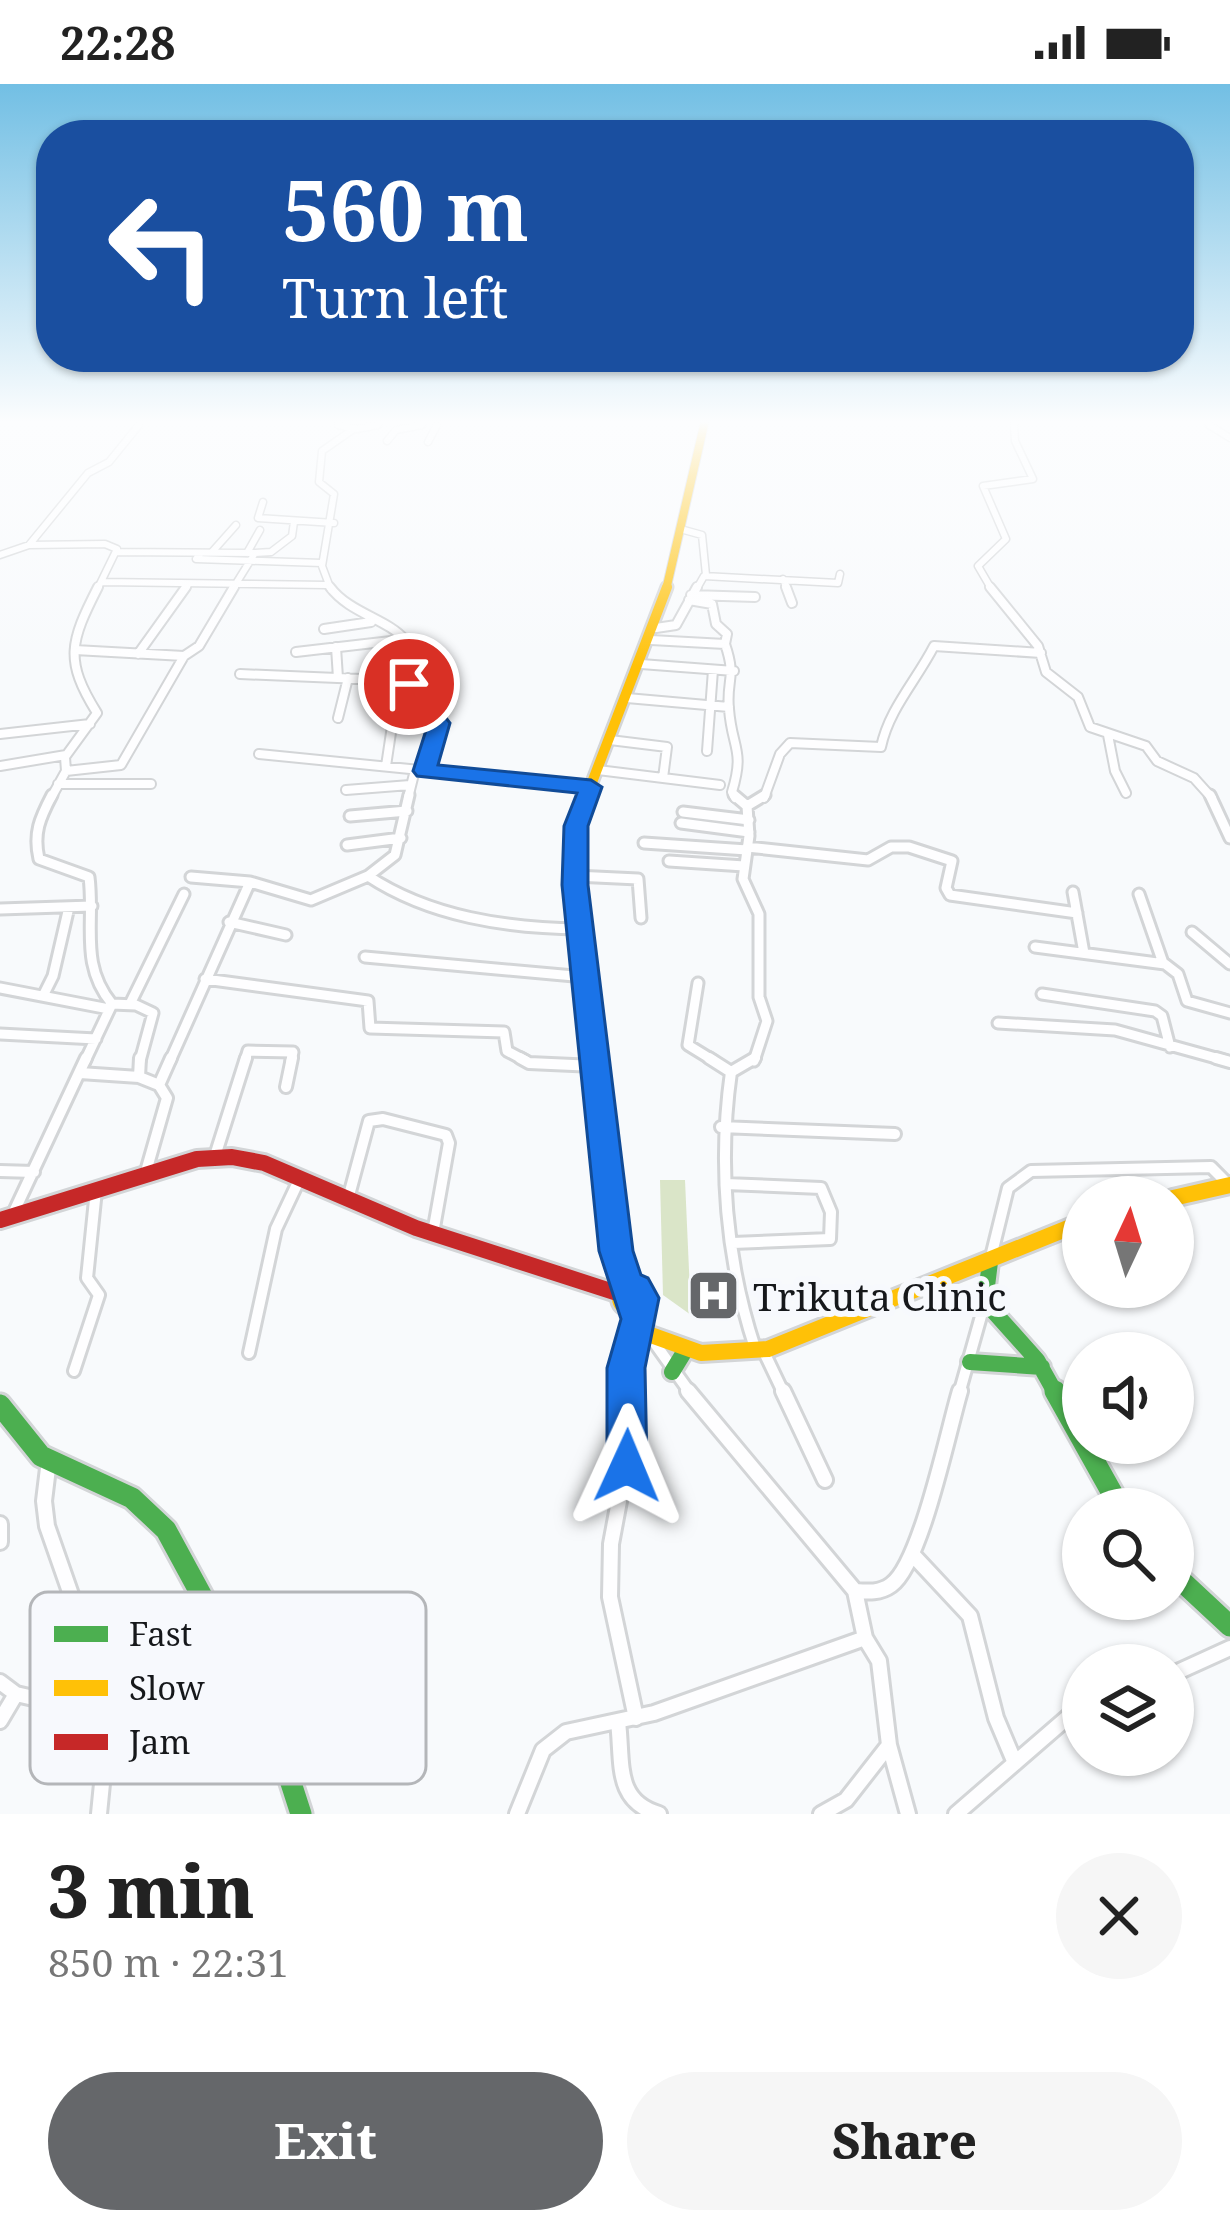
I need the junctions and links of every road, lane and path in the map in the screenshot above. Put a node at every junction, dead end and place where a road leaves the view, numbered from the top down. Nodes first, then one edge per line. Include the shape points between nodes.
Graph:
1 (61, 506) edge
2 (261, 506) edge
3 (335, 506) edge
4 (689, 506) edge
5 (992, 506) edge
6 (294, 522) junction
7 (334, 524) junction
8 (236, 525) dead end
9 (260, 530) dead end
10 (684, 530) junction
11 (28, 545) junction
12 (116, 552) junction
13 (201, 553) junction
14 (211, 553) junction
15 (251, 553) junction
16 (0, 555) edge
17 (250, 563) junction
18 (322, 563) junction
19 (840, 574) dead end
20 (706, 575) junction
21 (783, 579) junction
22 (102, 582) junction
23 (188, 585) junction
24 (327, 585) junction
25 (238, 586) junction
26 (755, 597) dead end
27 (690, 598) junction
28 (792, 603) dead end
29 (369, 622) junction
30 (324, 628) dead end
31 (654, 634) junction
32 (408, 639) junction
33 (374, 643) junction
34 (725, 644) junction
35 (336, 647) junction
36 (75, 650) junction
37 (296, 652) dead end
38 (1042, 652) junction
39 (138, 654) junction
40 (184, 656) junction
41 (641, 664) junction
42 (713, 670) junction
43 (734, 671) junction
44 (240, 674) dead end
45 (343, 678) junction
46 (409, 681) junction
47 (392, 682) junction
48 (627, 698) junction
49 (709, 705) junction
50 (729, 707) junction
51 (338, 718) dead end
52 (91, 724) junction
53 (0, 734) edge
54 (1108, 734) junction
55 (610, 740) junction
56 (707, 751) dead end
57 (259, 754) dead end
58 (66, 755) junction
59 (0, 766) edge
60 (386, 766) junction
61 (598, 770) junction
62 (65, 771) junction
63 (424, 771) junction
64 (663, 778) junction
65 (58, 784) junction
66 (151, 784) dead end
67 (410, 785) junction
68 (720, 785) dead end
69 (591, 787) junction
70 (346, 790) dead end
71 (1126, 794) dead end
72 (747, 806) junction
73 (407, 811) junction
74 (350, 816) dead end
75 (682, 817) dead end
76 (749, 826) junction
77 (1230, 836) edge
78 (401, 838) junction
79 (644, 843) dead end
80 (347, 844) dead end
81 (747, 848) junction
82 (669, 861) dead end
83 (744, 866) junction
84 (574, 876) junction
85 (191, 878) dead end
86 (371, 879) junction
87 (250, 883) junction
88 (1073, 892) dead end
89 (184, 894) dead end
90 (1139, 894) dead end
91 (92, 906) junction
92 (69, 907) junction
93 (0, 909) edge
94 (1077, 913) junction
95 (641, 918) dead end
96 (229, 922) junction
97 (580, 929) junction
98 (1192, 932) dead end
99 (286, 935) dead end
100 (1035, 946) dead end
101 (1084, 953) junction
102 (364, 957) dead end
103 (1162, 963) junction
104 (1230, 964) edge
105 (585, 977) junction
106 (205, 979) junction
107 (698, 983) dead end
108 (0, 988) edge
109 (44, 994) junction
110 (1042, 994) dead end
111 (130, 1004) junction
112 (110, 1006) junction
113 (1230, 1012) edge
114 (998, 1023) dead end
115 (0, 1034) edge
116 (96, 1039) junction
117 (1170, 1047) junction
118 (1230, 1062) edge
119 (595, 1066) junction
120 (731, 1072) junction
121 (80, 1073) junction
122 (139, 1077) junction
123 (159, 1085) junction
124 (286, 1087) dead end
125 (721, 1127) junction
126 (896, 1134) dead end
127 (215, 1156) junction
128 (0, 1171) edge
129 (34, 1172) junction
130 (152, 1173) junction
131 (300, 1178) junction
132 (726, 1184) junction
133 (1230, 1185) edge
134 (96, 1190) junction
135 (1194, 1193) edge
136 (348, 1199) junction
137 (6, 1218) edge
138 (1062, 1231) edge
139 (433, 1233) junction
140 (733, 1243) junction
141 (990, 1262) junction
142 (624, 1291) junction
143 (986, 1302) junction
144 (637, 1313) junction
145 (648, 1334) junction
146 (686, 1349) junction
147 (759, 1350) junction
148 (249, 1354) dead end
149 (970, 1362) junction
150 (1042, 1367) junction
151 (74, 1371) dead end
152 (672, 1372) junction
153 (0, 1405) edge
154 (49, 1460) junction
155 (825, 1480) dead end
156 (1109, 1488) edge
157 (0, 1524) edge
158 (0, 1543) edge
159 (913, 1556) junction
160 (855, 1591) junction
161 (70, 1592) edge
162 (200, 1592) edge
163 (1194, 1593) edge
164 (1230, 1626) edge
165 (865, 1638) junction
166 (1230, 1648) edge
167 (1194, 1664) edge
168 (0, 1682) edge
169 (16, 1694) junction
170 (30, 1697) edge
171 (636, 1718) junction
172 (0, 1721) edge
173 (618, 1722) junction
174 (1062, 1722) edge
175 (889, 1744) junction
176 (1015, 1763) junction
177 (101, 1784) edge
178 (291, 1784) edge
179 (98, 1814) edge
180 (301, 1814) edge
181 (517, 1814) edge
182 (659, 1814) edge
183 (821, 1814) edge
184 (908, 1814) edge
185 (956, 1814) edge

1 - 11 street
2 - 6 street via 256,517
3 - 7 street
4 - 10 street
5 - 38 street via 1006,539 979,572
6 - 7 street
6 - 15 street via 292,536 273,551
7 - 18 street
8 - 14 street
9 - 15 street
10 - 20 street via 702,535
10 - 31 street
11 - 12 street via 104,544
11 - 16 street
12 - 13 street
12 - 22 street
13 - 14 street
13 - 17 street via 196,559
14 - 15 street
15 - 17 street
17 - 18 street
17 - 25 street
18 - 24 street
19 - 21 street via 838,584
20 - 21 street
20 - 27 street
21 - 28 street
22 - 23 street
22 - 36 street
23 - 25 street
23 - 39 street
24 - 25 street
24 - 29 street
25 - 40 street via 195,652
26 - 27 street
27 - 31 street via 676,625
27 - 34 street via 712,604
29 - 30 street
29 - 32 street
29 - 33 street
31 - 34 street
31 - 41 street
32 - 33 street
32 - 46 street via 416,660
33 - 35 street
34 - 43 street
35 - 37 street
35 - 45 street
36 - 39 street
36 - 52 street via 74,675 97,710
38 - 54 street via 1046,672 1078,697 1090,727
38 - 72 street via 933,646 886,719 881,747 790,743 764,799
39 - 40 street
40 - 62 street via 121,765
41 - 42 street
41 - 48 street
42 - 43 street
42 - 49 street
43 - 50 street
44 - 45 street
45 - 47 street
45 - 51 street
46 - 47 street
46 - 63 street via 439,723
47 - 60 street
48 - 49 street
48 - 55 street
49 - 50 street
49 - 56 street
50 - 72 street via 742,759 732,792
52 - 53 street
52 - 58 street
54 - 71 street
54 - 77 street via 1146,746 1157,761 1205,787
55 - 61 street
55 - 64 street via 668,747
57 - 60 street
58 - 59 street
58 - 62 street
60 - 63 street
61 - 64 street
61 - 69 street
62 - 65 street
63 - 67 street
63 - 69 street
64 - 68 street
65 - 66 street
65 - 91 street via 39,819 35,850 44,862 89,877
67 - 70 street
67 - 73 street
69 - 84 street via 576,826
72 - 76 street
73 - 74 street
73 - 78 street
75 - 76 street
76 - 81 street
78 - 80 street
78 - 86 street
79 - 81 street
81 - 83 street
81 - 94 street via 857,860 891,847 922,848 953,862 950,895
82 - 83 street
83 - 120 street via 759,914 767,1027 754,1061
84 - 95 street via 640,880
84 - 97 street
85 - 87 street
86 - 87 street via 311,900
86 - 97 street via 448,910
87 - 96 street
88 - 94 street
89 - 111 street
90 - 103 street
91 - 92 street
91 - 112 street via 87,966
92 - 93 street
92 - 109 street
94 - 101 street
96 - 99 street
96 - 106 street
97 - 105 street
98 - 104 street
100 - 101 street
101 - 103 street
102 - 105 street
103 - 113 street via 1178,974 1187,1001
105 - 119 street
106 - 119 street via 368,1001 370,1028 504,1032 508,1051 522,1061
106 - 123 street
107 - 120 street via 688,1045
108 - 109 street
109 - 112 street
110 - 117 street via 1155,1010
111 - 112 street
111 - 122 street via 154,1018 137,1057
112 - 116 street
114 - 117 street via 1115,1030
115 - 116 street
116 - 121 street
117 - 118 street
119 - 142 street
120 - 125 street
121 - 122 street
121 - 129 street
122 - 123 street
123 - 130 street via 167,1098
124 - 127 street via 293,1052 248,1051
125 - 126 street
125 - 132 street
127 - 130 street
127 - 131 street
128 - 129 street
129 - 137 street
130 - 134 street
131 - 136 street
131 - 148 street via 276,1229
132 - 140 street
132 - 140 street via 821,1189 832,1232 816,1243
133 - 135 street
133 - 141 street via 1210,1167 1031,1172 1008,1189
134 - 137 street
134 - 151 street via 87,1278 99,1295
136 - 139 street
136 - 139 street via 369,1121 446,1135
138 - 141 street
139 - 142 street
140 - 147 street via 739,1299
141 - 143 street
141 - 147 street
142 - 144 street via 640,1294
143 - 149 street
143 - 150 street
144 - 145 street
144 - 171 street via 610,1598
145 - 146 street
145 - 152 street
146 - 147 street
146 - 152 street
147 - 155 street
149 - 150 street
149 - 159 street
150 - 156 street
152 - 160 street
153 - 154 street
154 - 161 street via 47,1526
154 - 162 street via 148,1510
157 - 158 street
159 - 160 street via 891,1589
159 - 176 street via 970,1616
160 - 165 street
163 - 164 street
165 - 171 street
165 - 175 street via 880,1666
166 - 167 street
168 - 169 street
169 - 170 street
169 - 172 street
171 - 173 street
173 - 181 street via 554,1738
173 - 182 street via 627,1796
174 - 176 street
175 - 183 street via 848,1803
175 - 184 street
176 - 185 street
177 - 179 street
178 - 180 street

